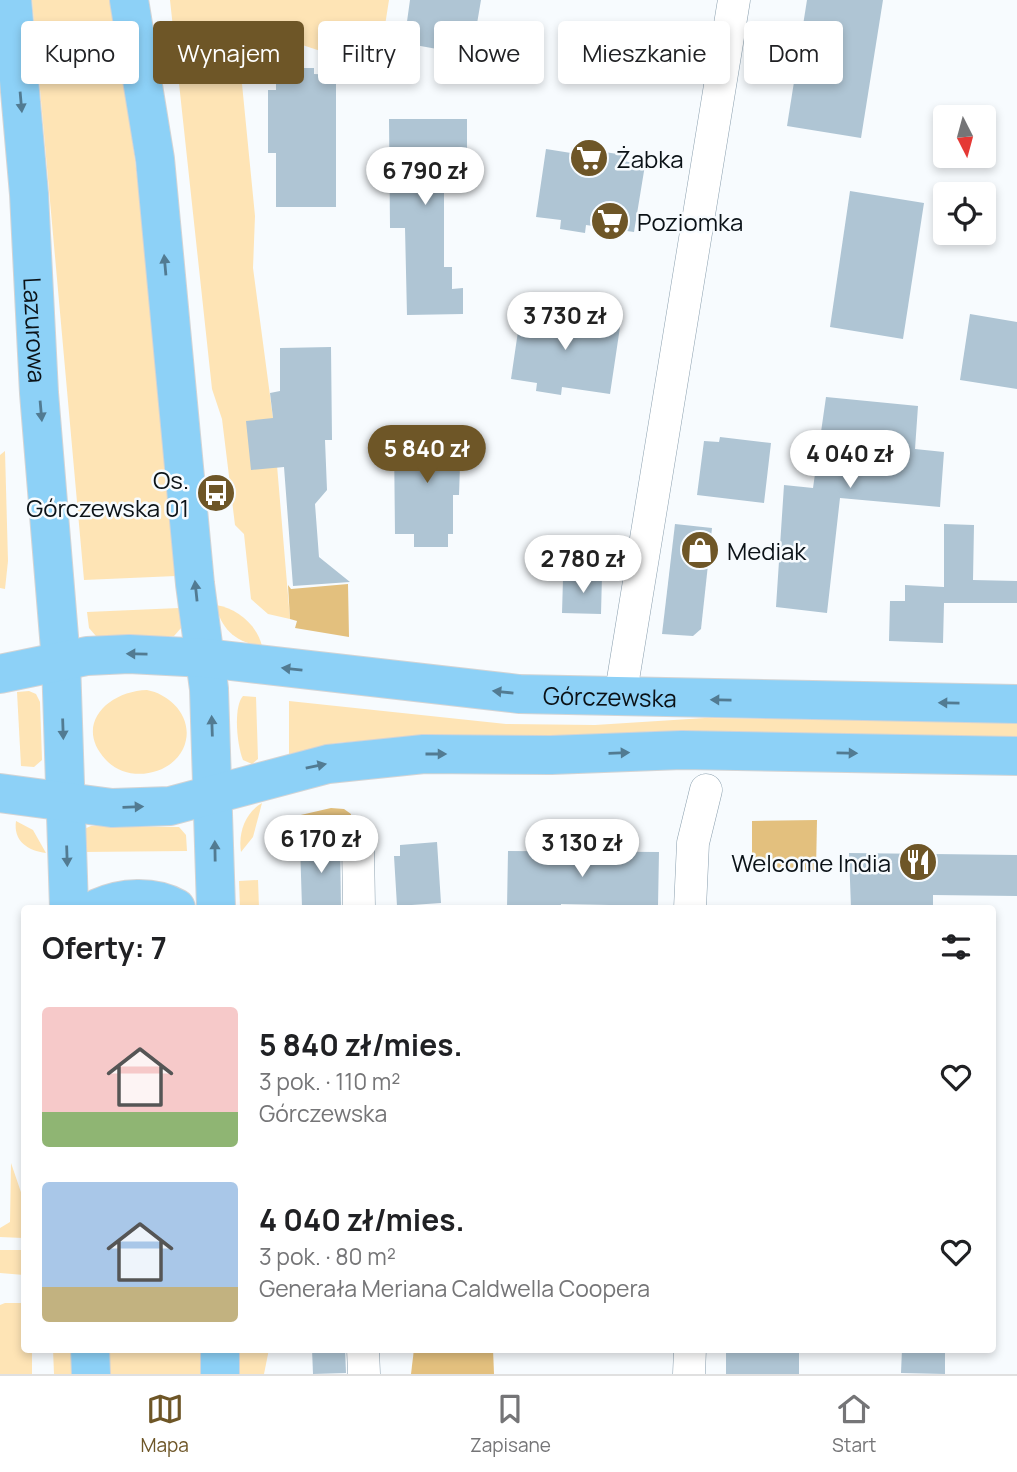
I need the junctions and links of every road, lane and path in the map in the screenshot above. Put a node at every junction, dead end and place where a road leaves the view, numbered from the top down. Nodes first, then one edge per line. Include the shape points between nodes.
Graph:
1 (12, 0) edge
2 (129, 0) edge
3 (734, 0) edge
4 (205, 658) junction
5 (61, 661) junction
6 (0, 674) edge
7 (620, 698) junction
8 (1017, 704) edge
9 (1017, 756) edge
10 (706, 790) dead end
11 (0, 793) edge
12 (214, 794) junction
13 (65, 803) junction
14 (358, 843) dead end
15 (69, 905) edge
16 (108, 905) edge
17 (167, 905) edge
18 (216, 905) edge
19 (359, 905) edge
20 (690, 905) edge
21 (90, 1353) edge
22 (220, 1353) edge
23 (363, 1353) edge
24 (690, 1353) edge
25 (91, 1374) edge
26 (220, 1374) edge
27 (363, 1374) edge
28 (690, 1374) edge

1 -> 5 main road, Lazurowa
4 -> 2 main road via 155,159
3 - 7 street
4 -> 5 main road, Górczewska via 129,654
7 -> 4 main road, Górczewska via 519,694
12 -> 4 main road
5 - 6 main road
5 -> 13 main road, Lazurowa
8 -> 7 main road, Górczewska
12 -> 9 main road, Górczewska via 328,764 424,754 682,750
10 - 20 street via 693,843
11 - 13 main road
13 -> 12 main road, Górczewska via 112,808 170,806
18 -> 12 main road
13 -> 15 main road
14 - 19 street
16 - 17 main road via 148,899
21 - 25 main road
22 - 26 main road
23 - 27 street
24 - 28 street

